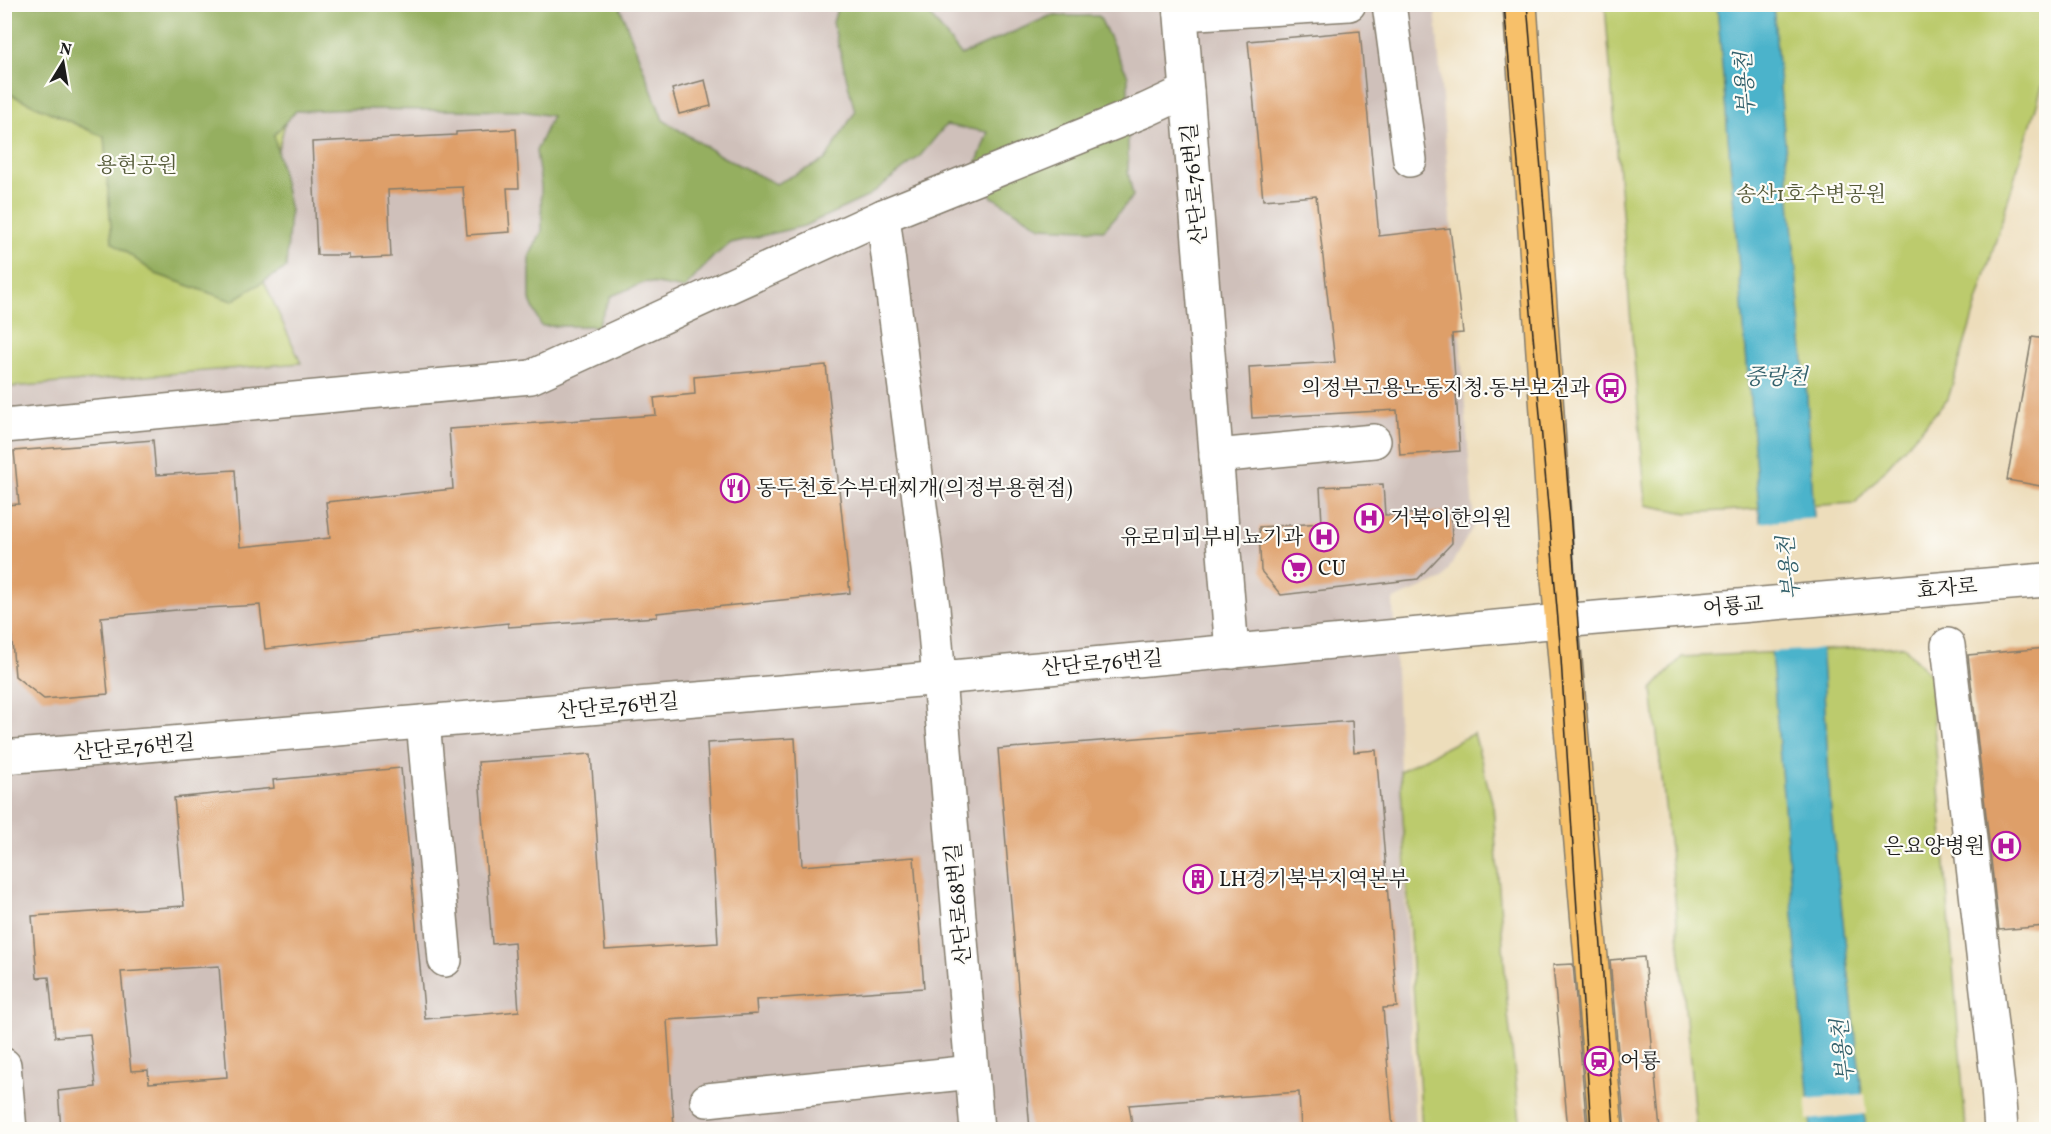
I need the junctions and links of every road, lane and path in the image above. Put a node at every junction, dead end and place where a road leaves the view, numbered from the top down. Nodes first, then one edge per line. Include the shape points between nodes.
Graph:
1 (1349, 4) edge
2 (1389, 4) edge
3 (1520, 4) edge
4 (1273, 7) edge
5 (1181, 9) edge
6 (1187, 92) junction
7 (1410, 160) dead end
8 (883, 216) junction
9 (4, 426) edge
10 (1374, 441) dead end
11 (1216, 456) junction
12 (2046, 580) edge
13 (1847, 597) joint
14 (1561, 621) junction
15 (1948, 645) dead end
16 (1232, 651) junction
17 (939, 679) junction
18 (423, 722) junction
19 (4, 757) edge
20 (445, 960) dead end
21 (4, 1065) edge
22 (972, 1072) junction
23 (708, 1100) dead end
24 (10, 1130) edge
25 (976, 1130) edge
26 (1606, 1130) edge
27 (2001, 1130) edge

1 - 4 street
2 - 7 street
3 - 14 main road
4 - 5 street
5 - 6 street, 산단로76번길
6 - 8 street
6 - 11 street, 산단로76번길
8 - 9 street via 531,377
8 - 17 street, 산단로68번길
10 - 11 street
11 - 16 street, 산단로76번길
12 - 13 street, 효자로
13 - 14 street, 어룡교
14 - 16 street, 산단로76번길
14 - 26 main road
15 - 27 street
16 - 17 street, 산단로76번길
17 - 18 street, 산단로76번길
17 - 22 street, 산단로68번길
18 - 19 street, 산단로76번길
18 - 20 street
21 - 24 street
22 - 23 street
22 - 25 street, 산단로68번길

